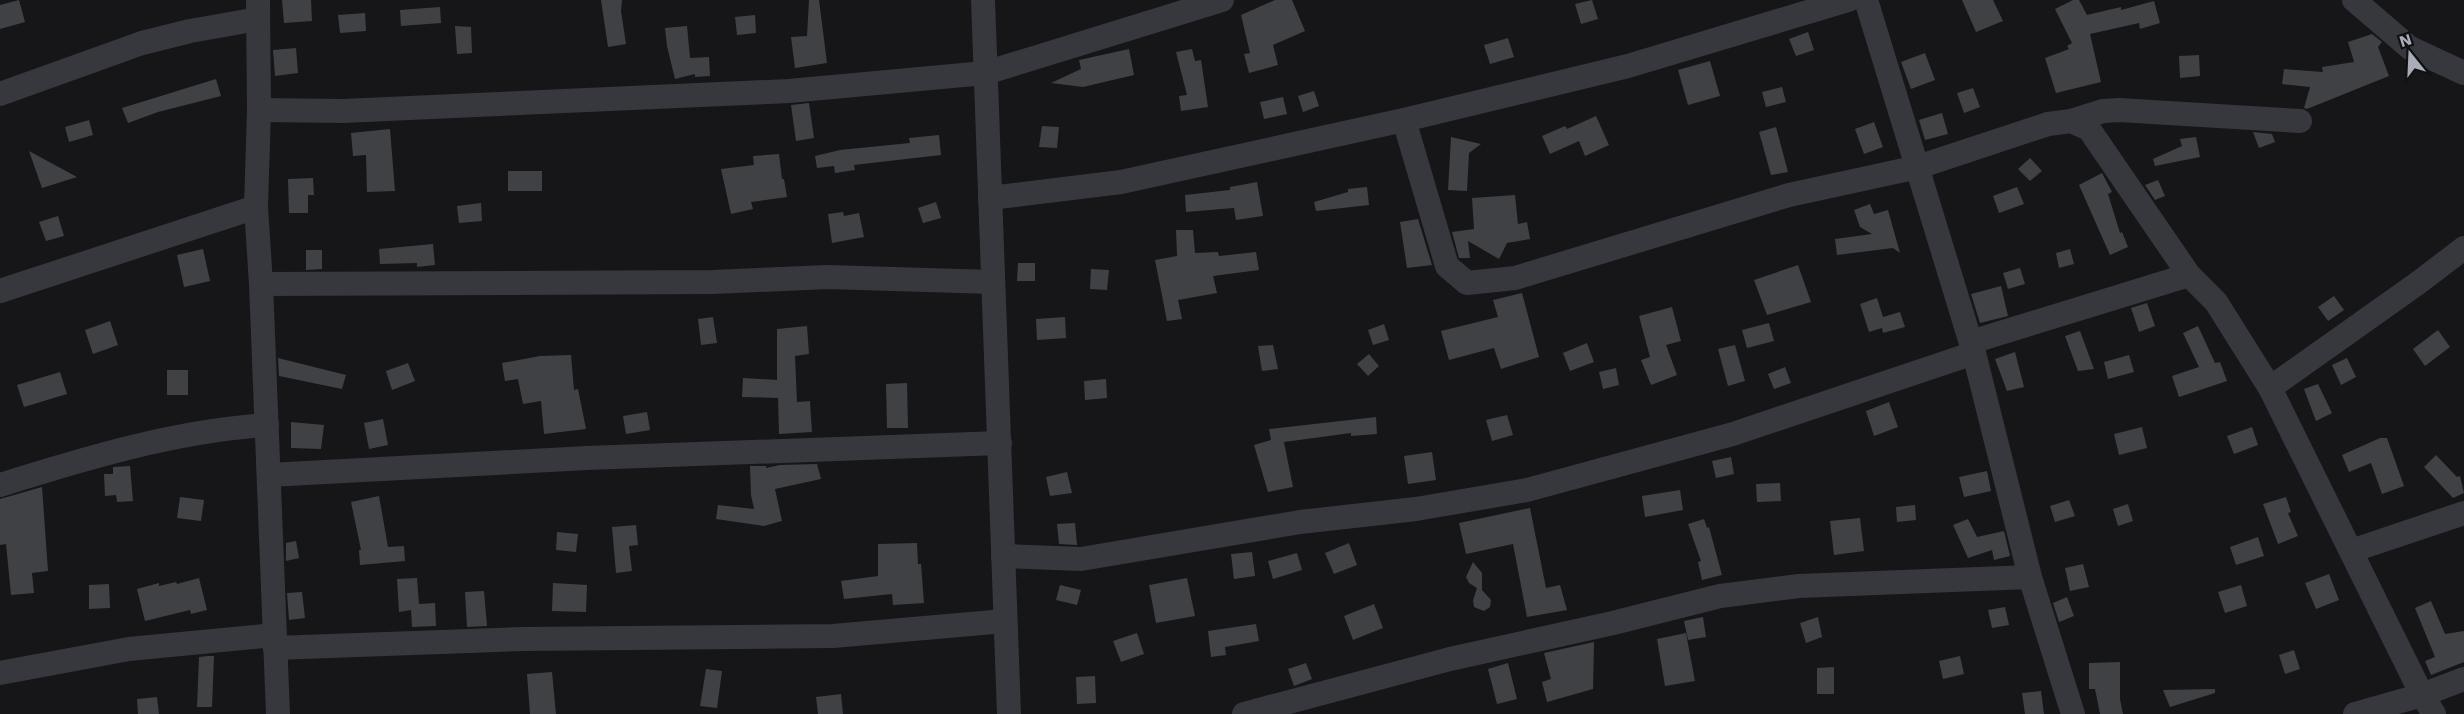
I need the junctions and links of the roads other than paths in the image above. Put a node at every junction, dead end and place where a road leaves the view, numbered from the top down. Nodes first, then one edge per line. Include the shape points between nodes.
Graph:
1 (983, 0) edge
2 (1222, 0) edge
3 (1848, 0) edge
4 (1866, 0) edge
5 (2354, 0) edge
6 (258, 9) edge
7 (985, 73) junction
8 (2464, 73) edge
9 (0, 94) edge
10 (259, 110) junction
11 (1404, 120) junction
12 (2071, 121) junction
13 (2300, 121) dead end
14 (1918, 167) junction
15 (990, 198) junction
16 (256, 207) junction
17 (2464, 248) edge
18 (2189, 275) junction
19 (993, 282) junction
20 (261, 284) junction
21 (0, 291) edge
22 (1972, 347) junction
23 (2270, 388) junction
24 (267, 425) junction
25 (1000, 443) junction
26 (269, 475) junction
27 (0, 485) edge
28 (2464, 513) edge
29 (2351, 551) junction
30 (1003, 556) junction
31 (2030, 578) junction
32 (1005, 621) junction
33 (274, 641) junction
34 (0, 673) edge
35 (2464, 679) edge
36 (2428, 705) edge
37 (278, 714) edge
38 (1009, 714) edge
39 (1017, 714) edge
40 (1244, 714) edge
41 (2073, 714) edge
42 (2355, 714) edge

1 - 7 street
2 - 7 street
3 - 11 street via 1628,66
4 - 14 street
5 - 8 street via 2409,48
6 - 9 street via 142,43
6 - 10 street
7 - 10 street via 778,91 343,111
7 - 15 street
10 - 16 street
11 - 14 street via 1447,266 1467,283 1515,278 1789,195
11 - 15 street via 1121,182
12 - 13 street via 2119,110
12 - 14 street via 2048,124
12 - 18 street via 2089,129
14 - 22 street
15 - 19 street
16 - 20 street
16 - 21 street
17 - 23 street
18 - 22 street
18 - 23 street via 2216,302
19 - 20 street via 828,277 712,282
19 - 25 street
20 - 24 street
22 - 30 street via 1733,434 1527,490 1416,509 1300,522 1081,559
22 - 31 street
23 - 29 street
24 - 26 street
24 - 27 street via 196,433 70,463
25 - 26 street via 587,458
25 - 30 street
26 - 33 street
28 - 29 street
29 - 36 street
30 - 32 street
31 - 40 street via 1799,586 1720,596 1450,659
31 - 41 street
32 - 33 street via 833,636
32 - 38 street
33 - 34 street via 129,649
33 - 37 street
35 - 36 street
36 - 42 street
38 - 39 street

